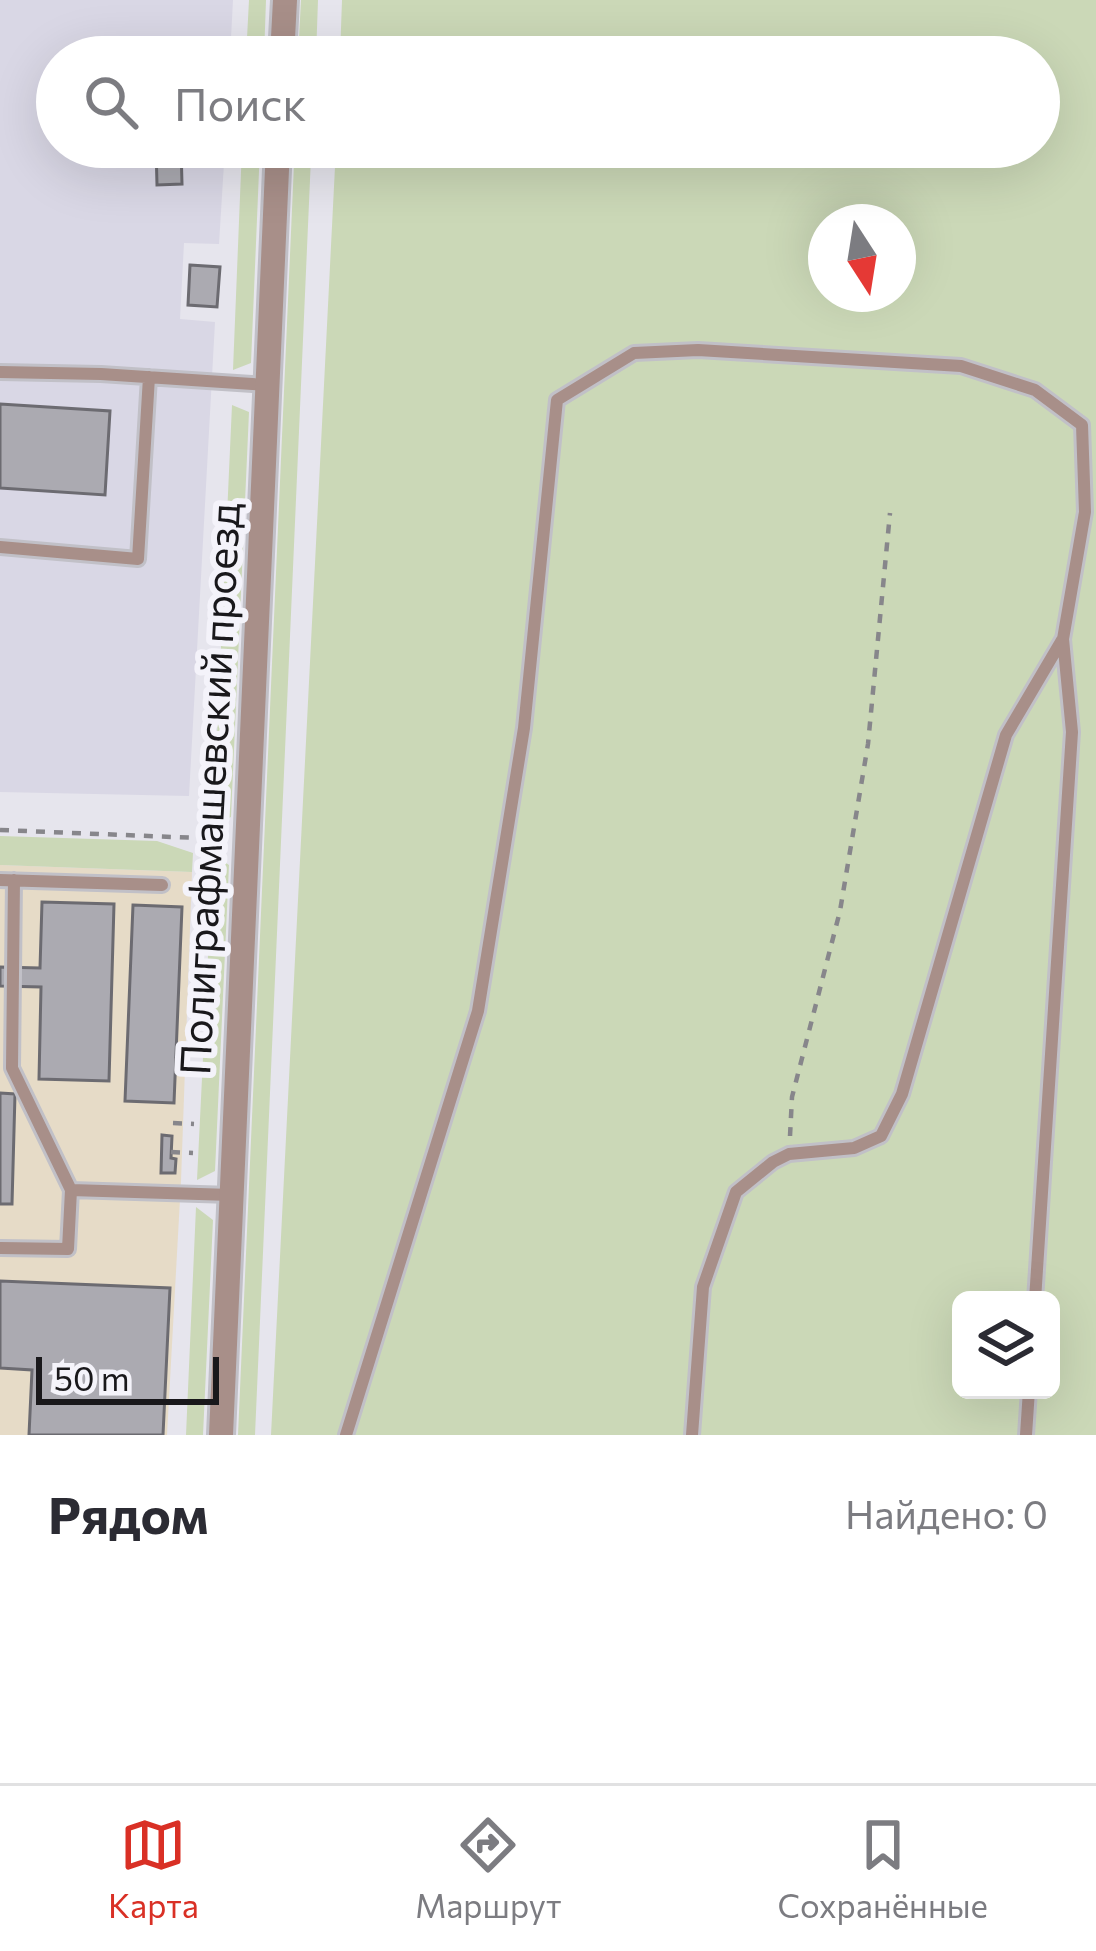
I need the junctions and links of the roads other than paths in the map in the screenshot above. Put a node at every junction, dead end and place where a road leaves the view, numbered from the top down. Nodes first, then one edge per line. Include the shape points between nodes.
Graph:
1 (285, 0) edge
2 (283, 36) edge
3 (277, 168) edge
4 (0, 372) edge
5 (149, 377) junction
6 (267, 385) junction
7 (0, 547) edge
8 (1063, 639) junction
9 (7, 880) edge
10 (162, 885) dead end
11 (71, 1190) junction
12 (231, 1196) junction
13 (0, 1248) edge
14 (1036, 1291) edge
15 (1028, 1399) edge
16 (221, 1435) edge
17 (346, 1435) edge
18 (692, 1435) edge
19 (1026, 1435) edge

1 - 2 street
3 - 6 street, Полиграфмашевский проезд
4 - 5 lane
5 - 6 lane
5 - 7 lane via 138,559
6 - 12 street, Полиграфмашевский проезд
8 - 14 lane via 1072,732
8 - 17 lane via 1085,512 1082,425 1035,390 961,366 698,350 634,353 557,400 524,728 478,1011
8 - 18 lane via 1006,735 902,1094 880,1136 854,1148 789,1154 736,1192 703,1287
9 - 10 lane
9 - 11 lane via 12,1068
11 - 12 lane
11 - 13 lane via 68,1249
12 - 16 street, Полиграфмашевский проезд
15 - 19 lane

